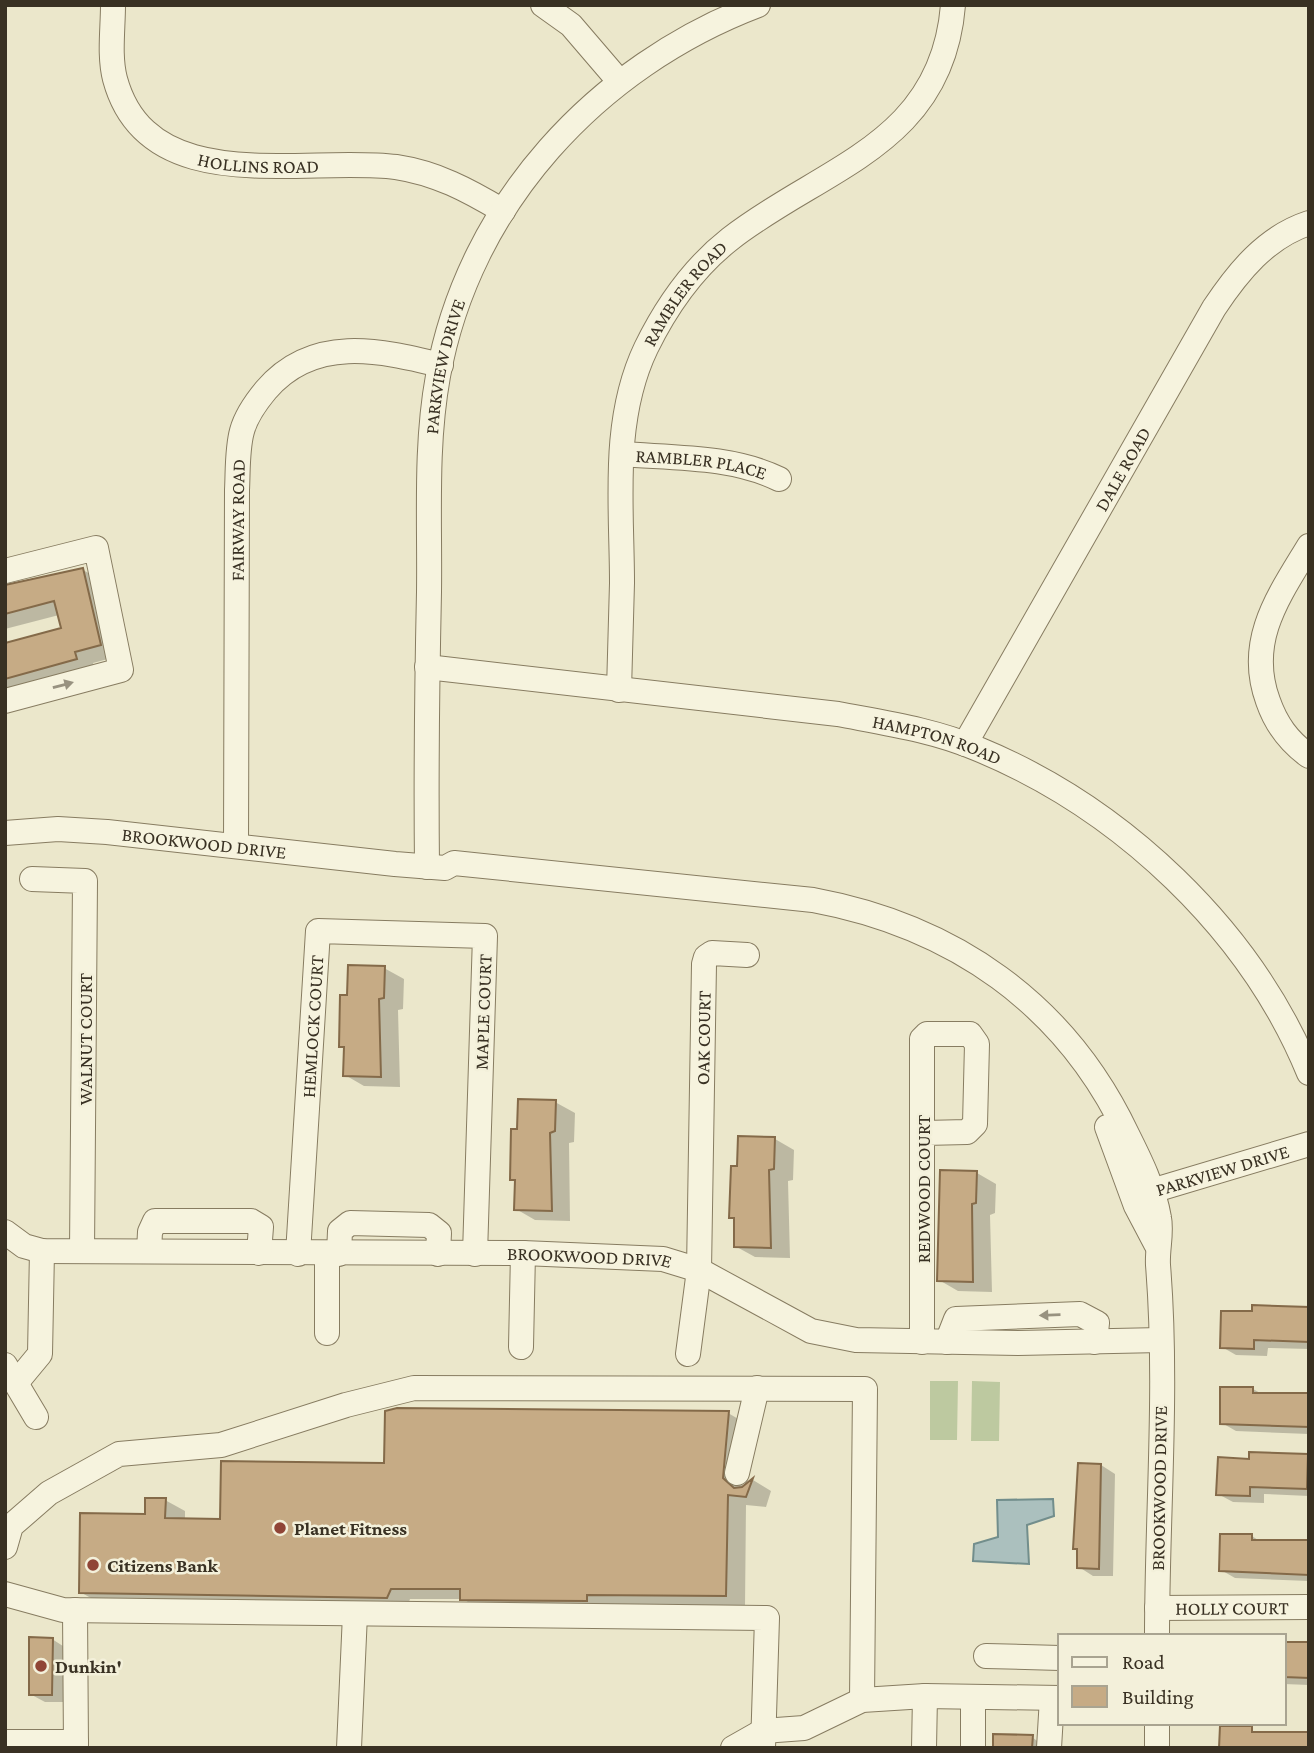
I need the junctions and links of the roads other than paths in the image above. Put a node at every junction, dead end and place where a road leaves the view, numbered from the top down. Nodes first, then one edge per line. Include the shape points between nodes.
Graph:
1 (113, 5) edge
2 (543, 5) edge
3 (758, 5) edge
4 (953, 5) edge
5 (618, 81) junction
6 (503, 211) junction
7 (1309, 223) edge
8 (441, 365) junction
9 (622, 454) junction
10 (779, 479) dead end
11 (1309, 546) edge
12 (5, 571) edge
13 (427, 667) junction
14 (619, 690) junction
15 (5, 701) edge
16 (965, 744) junction
17 (1309, 756) edge
18 (5, 833) edge
19 (236, 846) junction
20 (436, 868) junction
21 (32, 879) dead end
22 (318, 931) joint
23 (747, 956) dead end
24 (1309, 1073) edge
25 (924, 1132) junction
26 (1309, 1144) edge
27 (1143, 1193) junction
28 (5, 1232) edge
29 (42, 1251) junction
30 (82, 1251) junction
31 (523, 1253) junction
32 (298, 1254) junction
33 (333, 1254) junction
34 (475, 1254) junction
35 (699, 1270) junction
36 (327, 1333) dead end
37 (1161, 1340) junction
38 (922, 1342) junction
39 (521, 1347) dead end
40 (688, 1354) dead end
41 (11, 1374) edge
42 (757, 1388) junction
43 (36, 1416) dead end
44 (737, 1474) dead end
45 (5, 1547) edge
46 (5, 1594) edge
47 (1309, 1606) edge
48 (1157, 1608) junction
49 (75, 1610) junction
50 (355, 1614) junction
51 (1157, 1634) edge
52 (986, 1656) dead end
53 (1051, 1658) edge
54 (925, 1696) junction
55 (973, 1698) junction
56 (1056, 1698) edge
57 (862, 1700) junction
58 (1157, 1725) edge
59 (804, 1738) edge
60 (763, 1739) edge
61 (5, 1742) edge
62 (76, 1745) edge
63 (349, 1748) edge
64 (733, 1748) edge
65 (924, 1748) edge
66 (973, 1748) edge
67 (1049, 1748) edge
68 (1157, 1748) edge

1 - 6 street, HOLLINS ROAD via 116,81 135,119 161,142 194,158 228,164 370,165 426,173
2 - 5 street via 571,25
3 - 5 street, PARKVIEW DRIVE via 691,34
4 - 9 street, RAMBLER ROAD via 947,46 922,96 898,128 857,160 729,240 687,281 646,349 625,420
5 - 6 street, PARKVIEW DRIVE via 530,171
6 - 8 street, PARKVIEW DRIVE via 469,277
7 - 16 street, DALE ROAD via 1260,251 1231,282
8 - 13 street, PARKVIEW DRIVE via 432,428
8 - 19 street, FAIRWAY ROAD via 365,349 312,356 273,382 249,414 242,432 237,490
9 - 10 street, RAMBLER PLACE via 737,465
9 - 14 street, RAMBLER ROAD
11 - 17 street via 1266,627 1259,664 1275,721
15 -> 12 street via 121,670 96,548
13 - 14 street, HAMPTON ROAD
13 - 20 street, PARKVIEW DRIVE
14 - 16 street, HAMPTON ROAD via 838,714
16 - 24 street, HAMPTON ROAD via 1018,768 1091,811 1187,890 1266,990
18 - 19 street, BROOKWOOD DRIVE via 82,831
19 - 20 street, BROOKWOOD DRIVE
20 - 27 street, BROOKWOOD DRIVE via 454,863 813,900 858,909 921,931 994,973 1075,1049 1118,1115
21 - 30 street, WALNUT COURT via 85,881
22 - 32 street, HEMLOCK COURT
22 - 34 street, MAPLE COURT via 485,936
23 - 35 street, OAK COURT via 712,953 704,964
25 - 25 street, REDWOOD COURT via 923,1035 970,1034 977,1044 975,1124 967,1132
25 - 38 street, REDWOOD COURT
26 - 27 street, PARKVIEW DRIVE
27 - 37 street, BROOKWOOD DRIVE via 1160,1220 1156,1244
28 - 29 street, BROOKWOOD DRIVE via 24,1246
29 - 30 street, BROOKWOOD DRIVE
29 - 41 street via 40,1354
30 - 32 street, BROOKWOOD DRIVE
31 - 34 street, BROOKWOOD DRIVE
31 - 35 street, BROOKWOOD DRIVE via 663,1259
31 - 39 street
32 - 33 street, BROOKWOOD DRIVE
33 - 34 street, BROOKWOOD DRIVE
33 - 36 street
35 - 38 street, BROOKWOOD DRIVE via 811,1331 856,1340
35 - 40 street
37 - 38 street, BROOKWOOD DRIVE
37 - 48 street, BROOKWOOD DRIVE
41 - 43 street
42 - 44 street
42 - 45 street via 414,1388 221,1446 119,1454 49,1493 11,1526
42 - 57 street via 865,1389
46 - 49 street
47 - 48 street, HOLLY COURT
48 - 51 street, BROOKWOOD DRIVE
49 - 50 street
49 - 62 street
50 - 60 street via 766,1618
50 - 63 street
52 - 53 street
54 - 55 street
54 - 57 street
54 - 65 street
55 - 56 street
55 - 66 street
56 - 67 street
57 - 59 street
58 - 68 street
59 - 60 street
60 - 64 street
61 - 62 street

